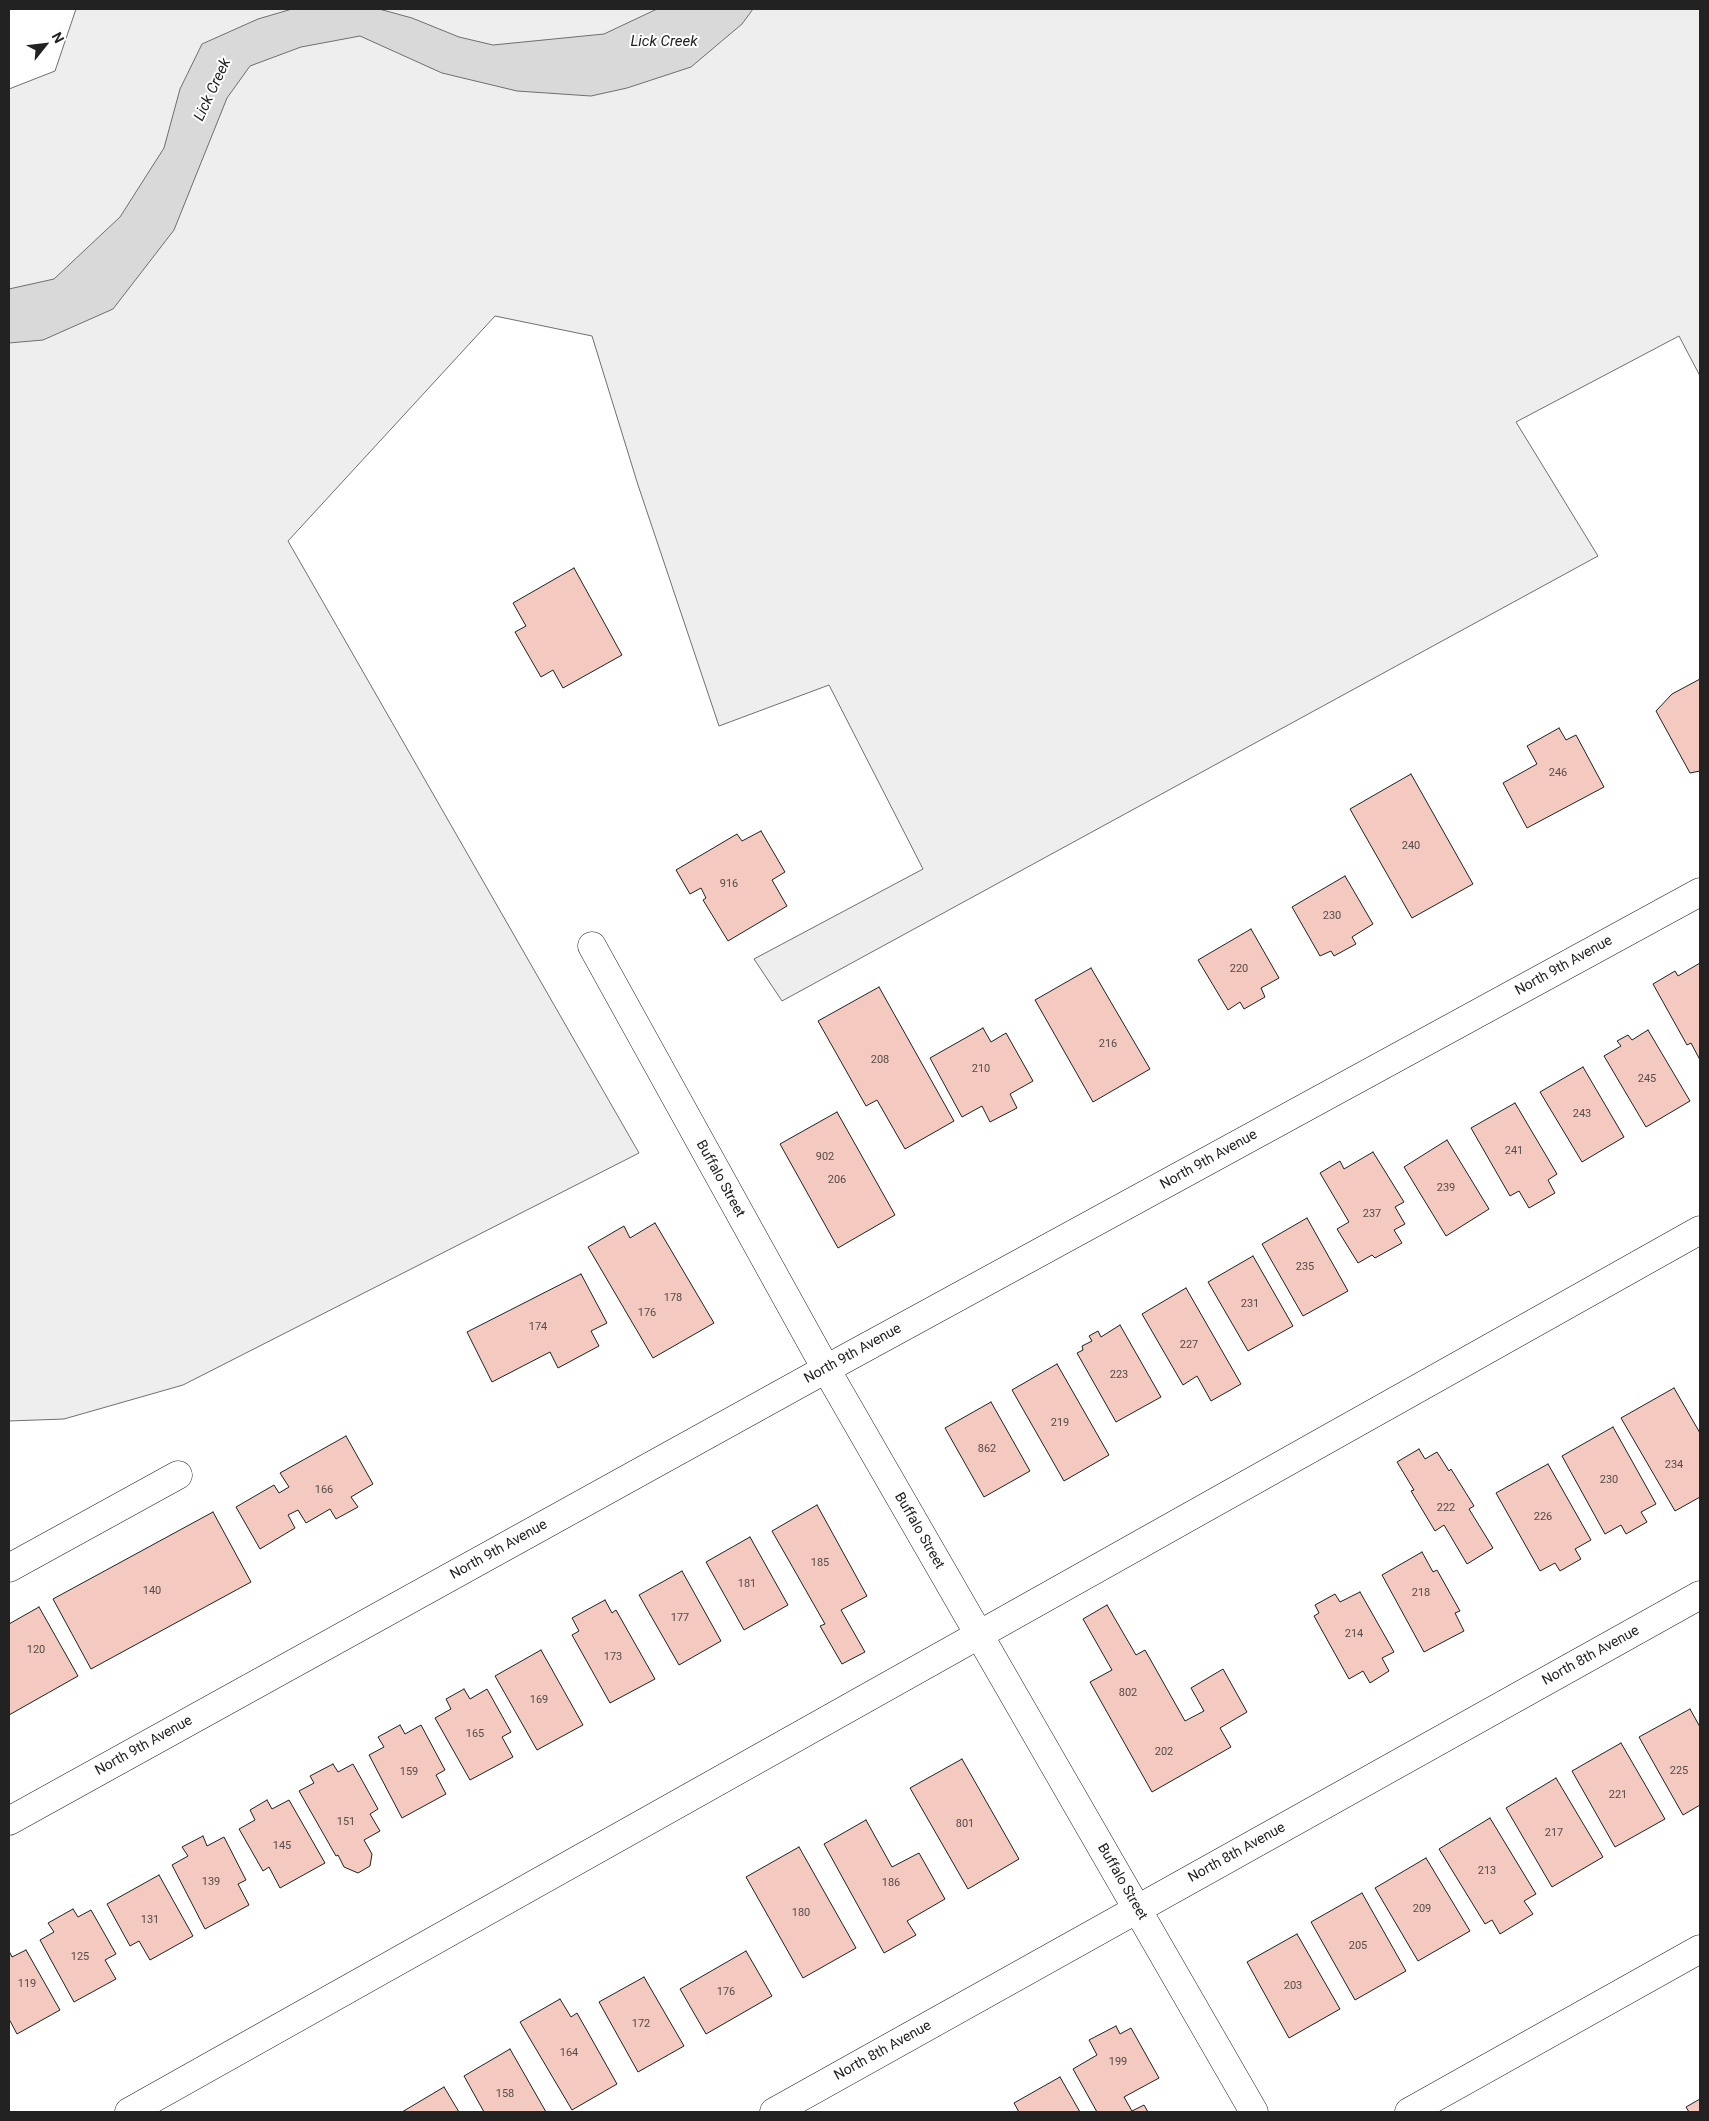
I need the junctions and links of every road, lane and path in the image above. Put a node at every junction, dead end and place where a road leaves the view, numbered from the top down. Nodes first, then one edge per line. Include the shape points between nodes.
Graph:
1 (1700, 892) edge
2 (592, 946) dead end
3 (1700, 1230) edge
4 (826, 1369) junction
5 (178, 1475) dead end
6 (9, 1568) edge
7 (1700, 1595) edge
8 (979, 1635) junction
9 (9, 1821) edge
10 (1137, 1909) junction
11 (1700, 1949) edge
12 (128, 2112) edge
13 (774, 2112) edge
14 (1254, 2112) edge
15 (1409, 2112) edge

1 - 4 street, North 9th Avenue
2 - 4 street, Buffalo Street
3 - 8 street
4 - 8 street, Buffalo Street
4 - 9 street, North 9th Avenue
5 - 6 street
7 - 10 street, North 8th Avenue
8 - 10 street, Buffalo Street
8 - 12 street
10 - 13 street, North 8th Avenue
10 - 14 street, Buffalo Street
11 - 15 street

